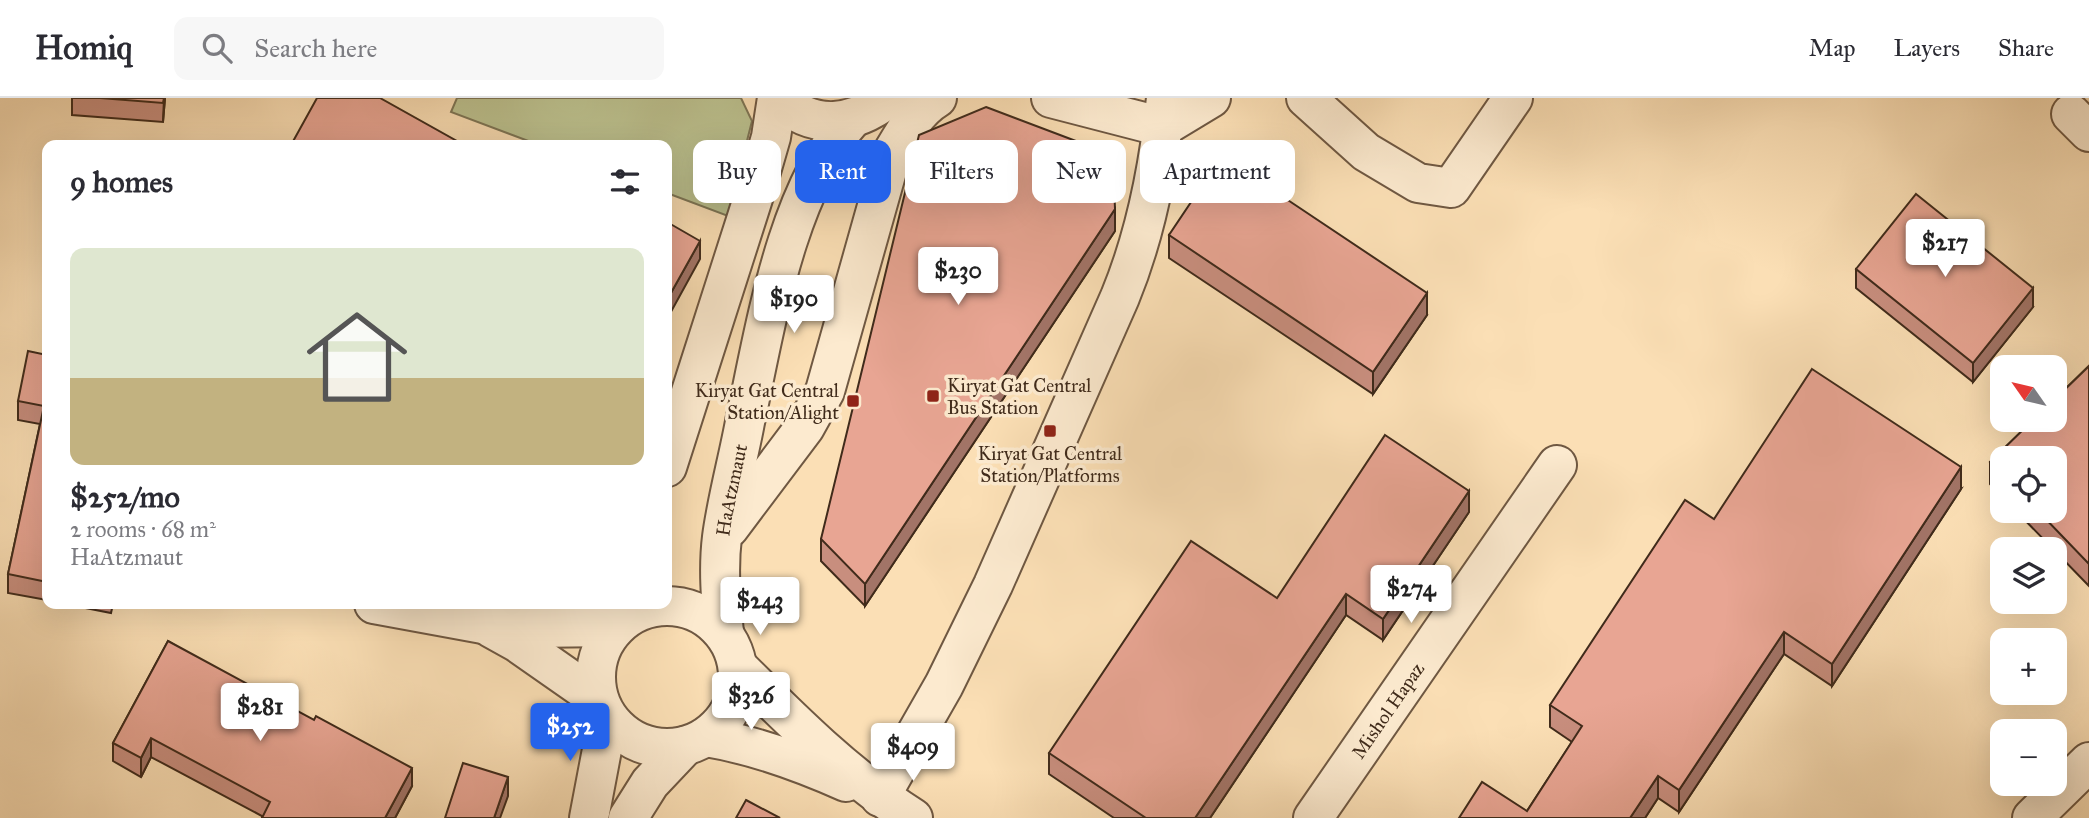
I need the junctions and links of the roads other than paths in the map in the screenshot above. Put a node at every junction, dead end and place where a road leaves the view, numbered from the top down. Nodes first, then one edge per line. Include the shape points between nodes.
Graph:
1 (778, 98) edge
2 (890, 98) edge
3 (905, 98) edge
4 (937, 98) edge
5 (1051, 98) edge
6 (1210, 98) edge
7 (1306, 98) edge
8 (1498, 103) edge
9 (1165, 113) edge
10 (852, 120) junction
11 (892, 153) junction
12 (672, 451) edge
13 (1557, 465) dead end
14 (722, 538) junction
15 (672, 607) edge
16 (401, 609) edge
17 (645, 609) edge
18 (625, 615) edge
19 (483, 624) junction
20 (731, 650) junction
21 (603, 709) junction
22 (696, 742) junction
23 (2089, 762) edge
24 (880, 797) junction
25 (589, 818) edge
26 (628, 818) edge
27 (913, 818) edge
28 (1313, 818) edge
29 (2032, 818) edge

1 - 10 street via 803,116 822,122
1 - 12 street via 756,189
2 - 10 street
3 - 11 street
4 - 11 street
5 - 9 street
6 - 9 street
7 - 8 street via 1366,152 1418,183 1451,188
9 - 24 street via 1139,250 968,636
10 - 14 street, HaAtzmaut via 831,142 813,173 788,244 764,334
11 - 14 street via 825,391 805,427
13 - 28 street, Mishol Hapaz
14 - 20 street, HaAtzmaut via 719,584
15 - 20 street via 709,618
16 - 19 street
17 - 18 street
18 - 19 street via 527,628
18 - 21 street via 604,642 597,661
19 - 21 street via 518,643
20 - 22 street via 738,687 732,707
20 - 24 street via 802,729
21 - 22 street via 623,734 642,744 664,749
21 - 25 street
22 - 24 street via 739,743
22 - 26 street via 650,783
23 - 29 street
24 - 27 street

